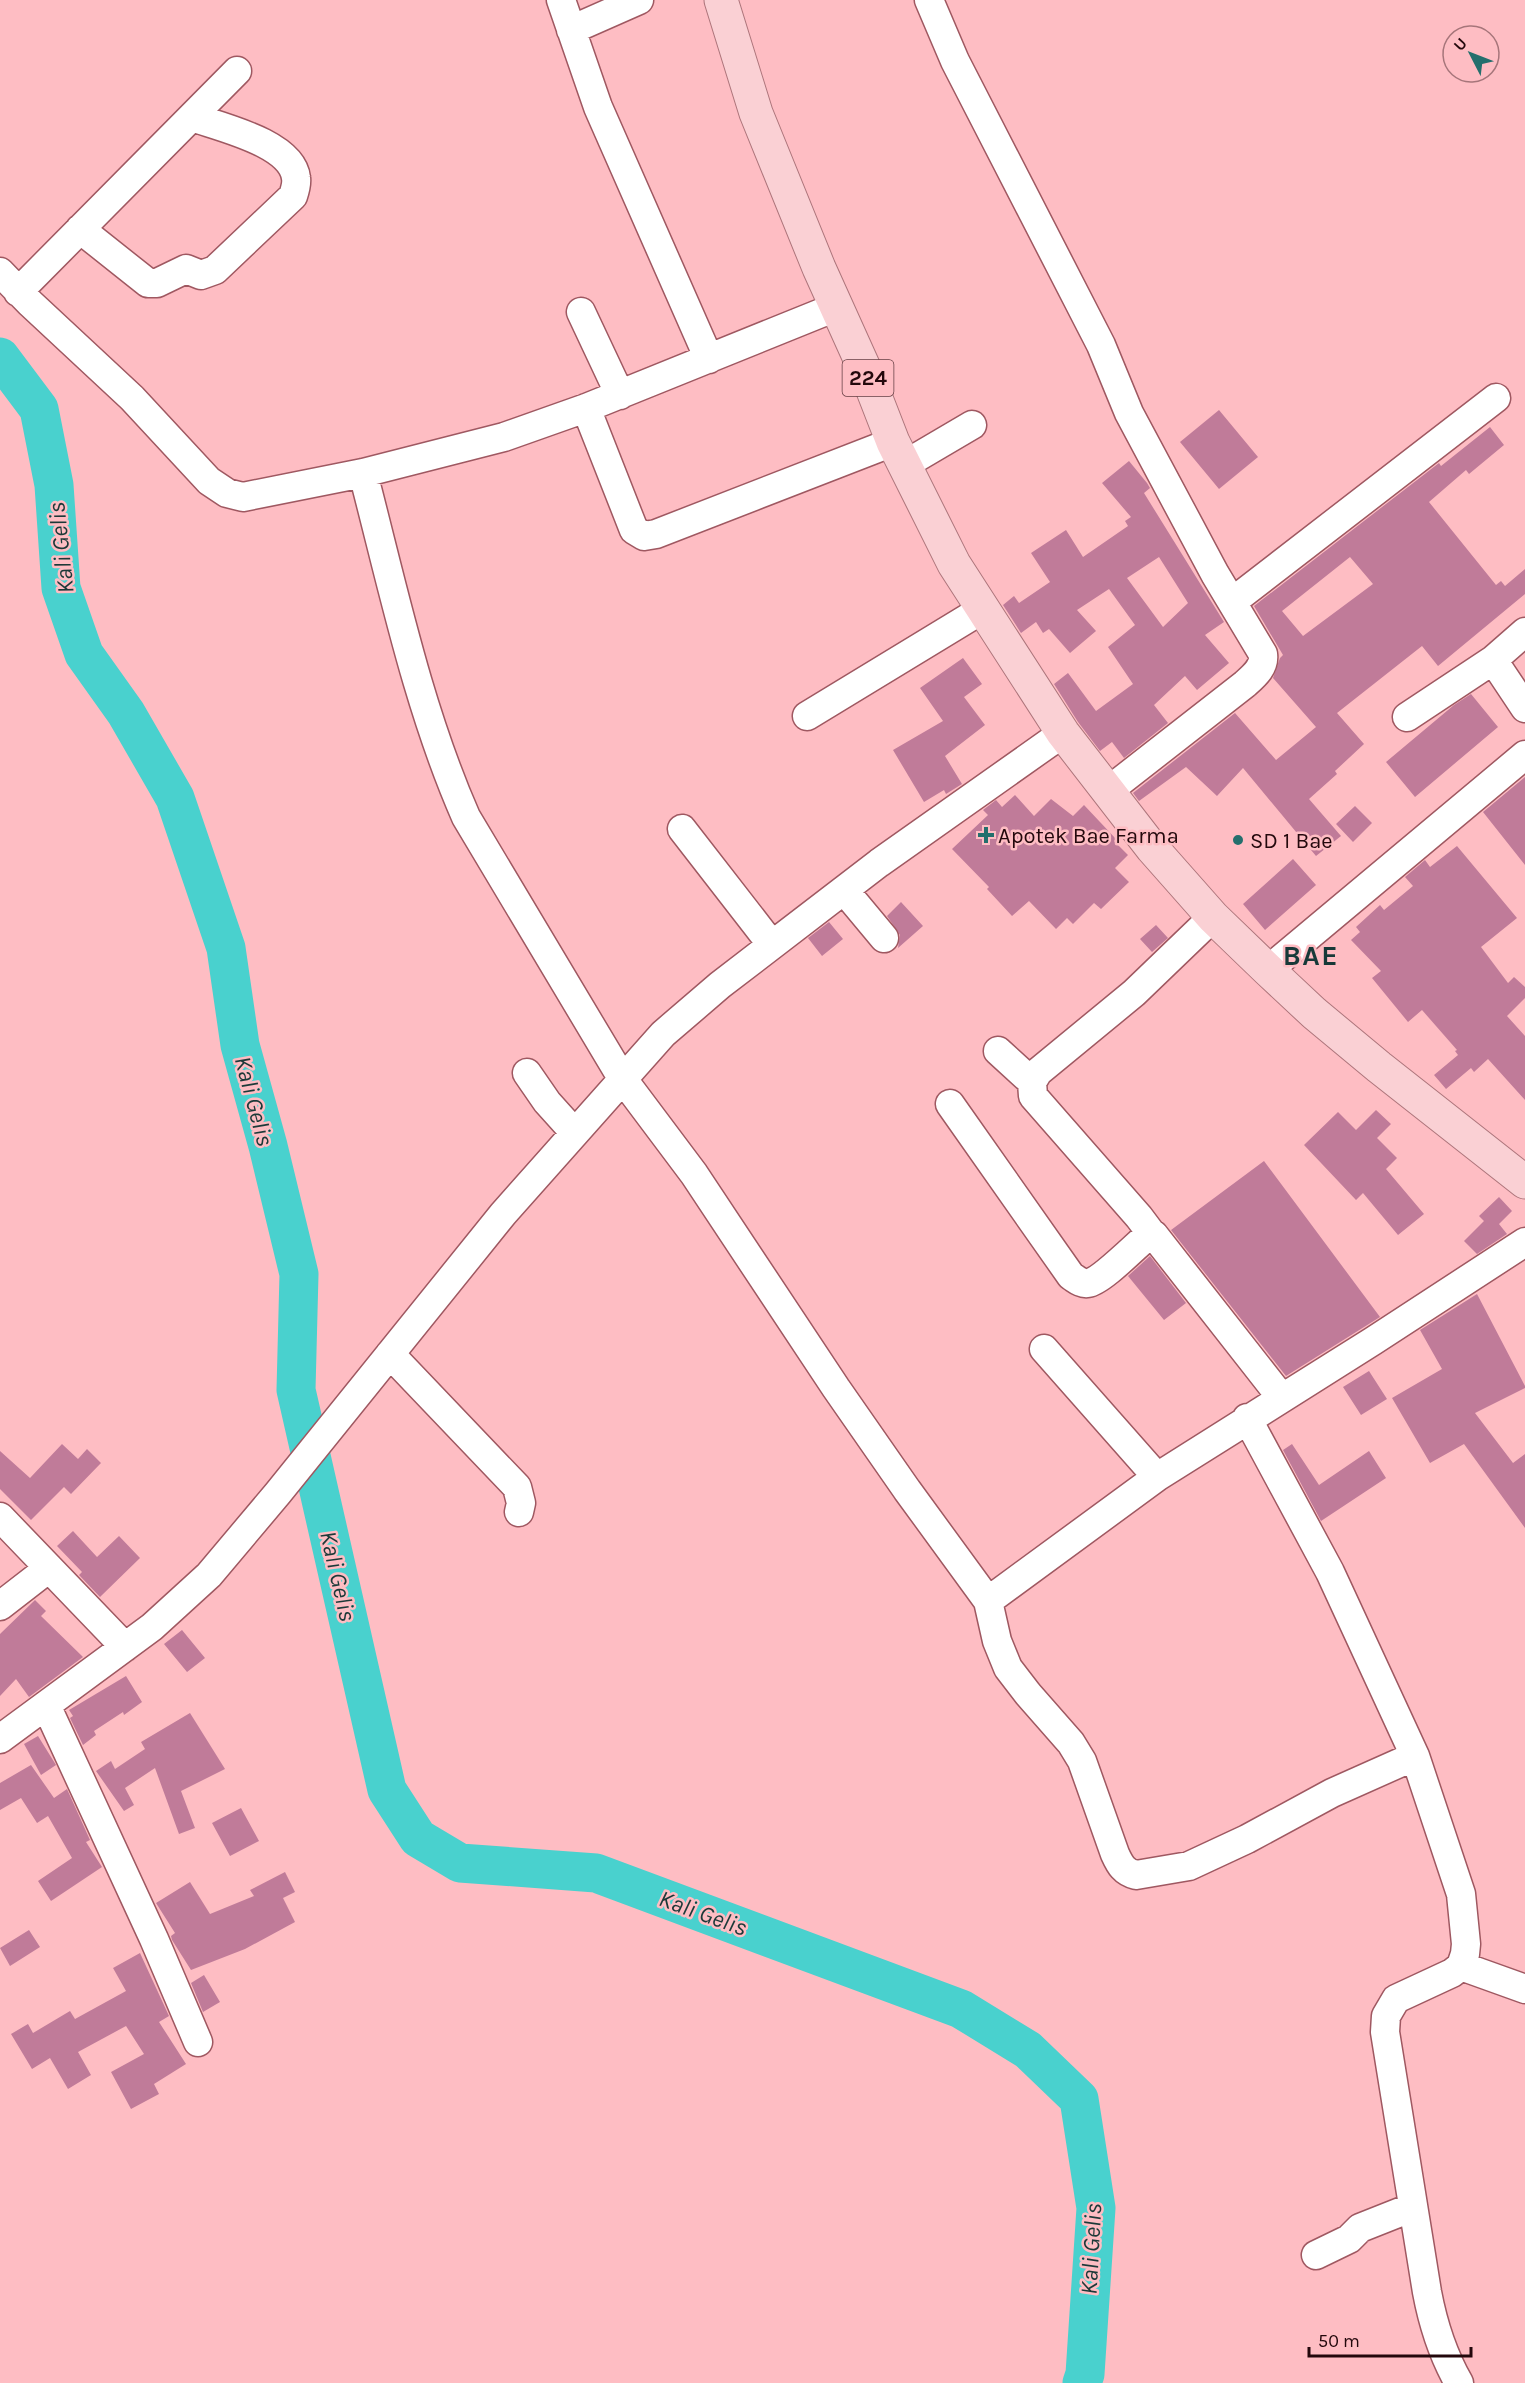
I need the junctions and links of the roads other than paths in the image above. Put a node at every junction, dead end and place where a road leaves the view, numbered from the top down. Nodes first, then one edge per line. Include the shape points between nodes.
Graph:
1 (561, 0) edge
2 (639, 0) edge
3 (721, 0) edge
4 (929, 0) edge
5 (572, 30) junction
6 (237, 71) dead end
7 (192, 117) junction
8 (80, 229) junction
9 (9, 282) edge
10 (836, 308) junction
11 (581, 312) dead end
12 (709, 359) junction
13 (620, 395) junction
14 (1496, 398) dead end
15 (586, 408) junction
16 (972, 425) dead end
17 (899, 454) junction
18 (363, 473) junction
19 (1232, 602) junction
20 (982, 609) junction
21 (1525, 632) edge
22 (1493, 660) junction
23 (1525, 708) edge
24 (807, 716) dead end
25 (1407, 717) dead end
26 (1063, 733) junction
27 (1525, 755) edge
28 (1108, 790) junction
29 (682, 829) dead end
30 (844, 890) junction
31 (1214, 917) junction
32 (884, 938) dead end
33 (772, 945) junction
34 (1268, 970) junction
35 (998, 1051) dead end
36 (527, 1073) dead end
37 (622, 1078) junction
38 (1032, 1083) junction
39 (950, 1104) dead end
40 (574, 1132) junction
41 (1525, 1182) edge
42 (1151, 1233) junction
43 (1525, 1242) edge
44 (1044, 1349) dead end
45 (390, 1354) junction
46 (1281, 1397) junction
47 (1248, 1418) junction
48 (1157, 1477) junction
49 (519, 1512) dead end
50 (0, 1517) edge
51 (49, 1568) junction
52 (988, 1600) junction
53 (0, 1606) edge
54 (125, 1647) junction
55 (46, 1705) junction
56 (0, 1739) edge
57 (1415, 1756) junction
58 (1461, 1966) junction
59 (1525, 1989) edge
60 (198, 2042) dead end
61 (1413, 2207) junction
62 (1316, 2255) dead end
63 (1459, 2383) edge

1 - 5 street
2 - 5 street
3 - 10 main road, 224 via 756,113
4 - 19 street via 955,61 1101,345 1130,413
5 - 12 street via 598,107
6 - 7 street
7 - 8 street
7 - 8 street via 280,152 295,171 293,196 215,270 201,275 186,269 156,283 148,283
8 - 9 street
9 - 18 street via 132,398 209,481 226,493 253,496
10 - 12 street
10 - 17 main road, 224
11 - 13 street
12 - 13 street
13 - 15 street
14 - 19 street
15 - 17 street via 634,530 644,536
15 - 18 street via 504,437
16 - 17 street
17 - 20 main road, 224 via 954,564
18 - 37 street via 408,645 450,781 466,817
19 - 28 street via 1263,654 1260,668 1245,684
20 - 24 street
20 - 26 main road, 224
21 - 22 street
22 - 23 street
22 - 25 street
26 - 28 main road, 224
26 - 30 street
27 - 34 street
28 - 31 main road, 224 via 1152,848
29 - 33 street
30 - 32 street
30 - 33 street
31 - 34 main road, 224
31 - 38 street via 1134,993 1046,1065
33 - 37 street via 663,1034
34 - 41 main road, 224 via 1379,1067
35 - 38 street
36 - 40 street
37 - 40 street
37 - 52 street via 694,1174 836,1388
38 - 42 street via 1033,1096
39 - 42 street via 1063,1266 1080,1282 1085,1284 1101,1276
40 - 45 street
42 - 46 street
43 - 46 street
44 - 48 street
45 - 49 street via 517,1487
45 - 54 street via 209,1575
46 - 47 street
47 - 48 street
47 - 57 street via 1330,1572
48 - 52 street
50 - 51 street
51 - 53 street
51 - 54 street
52 - 57 street via 1004,1660 1082,1761 1115,1854 1130,1874 1189,1866 1332,1793
54 - 55 street
55 - 56 street
55 - 60 street
57 - 58 street via 1461,1894 1466,1944
58 - 59 street
58 - 61 street via 1396,1998 1386,2016 1387,2052
61 - 62 street via 1360,2228 1349,2239
61 - 63 street via 1432,2320

